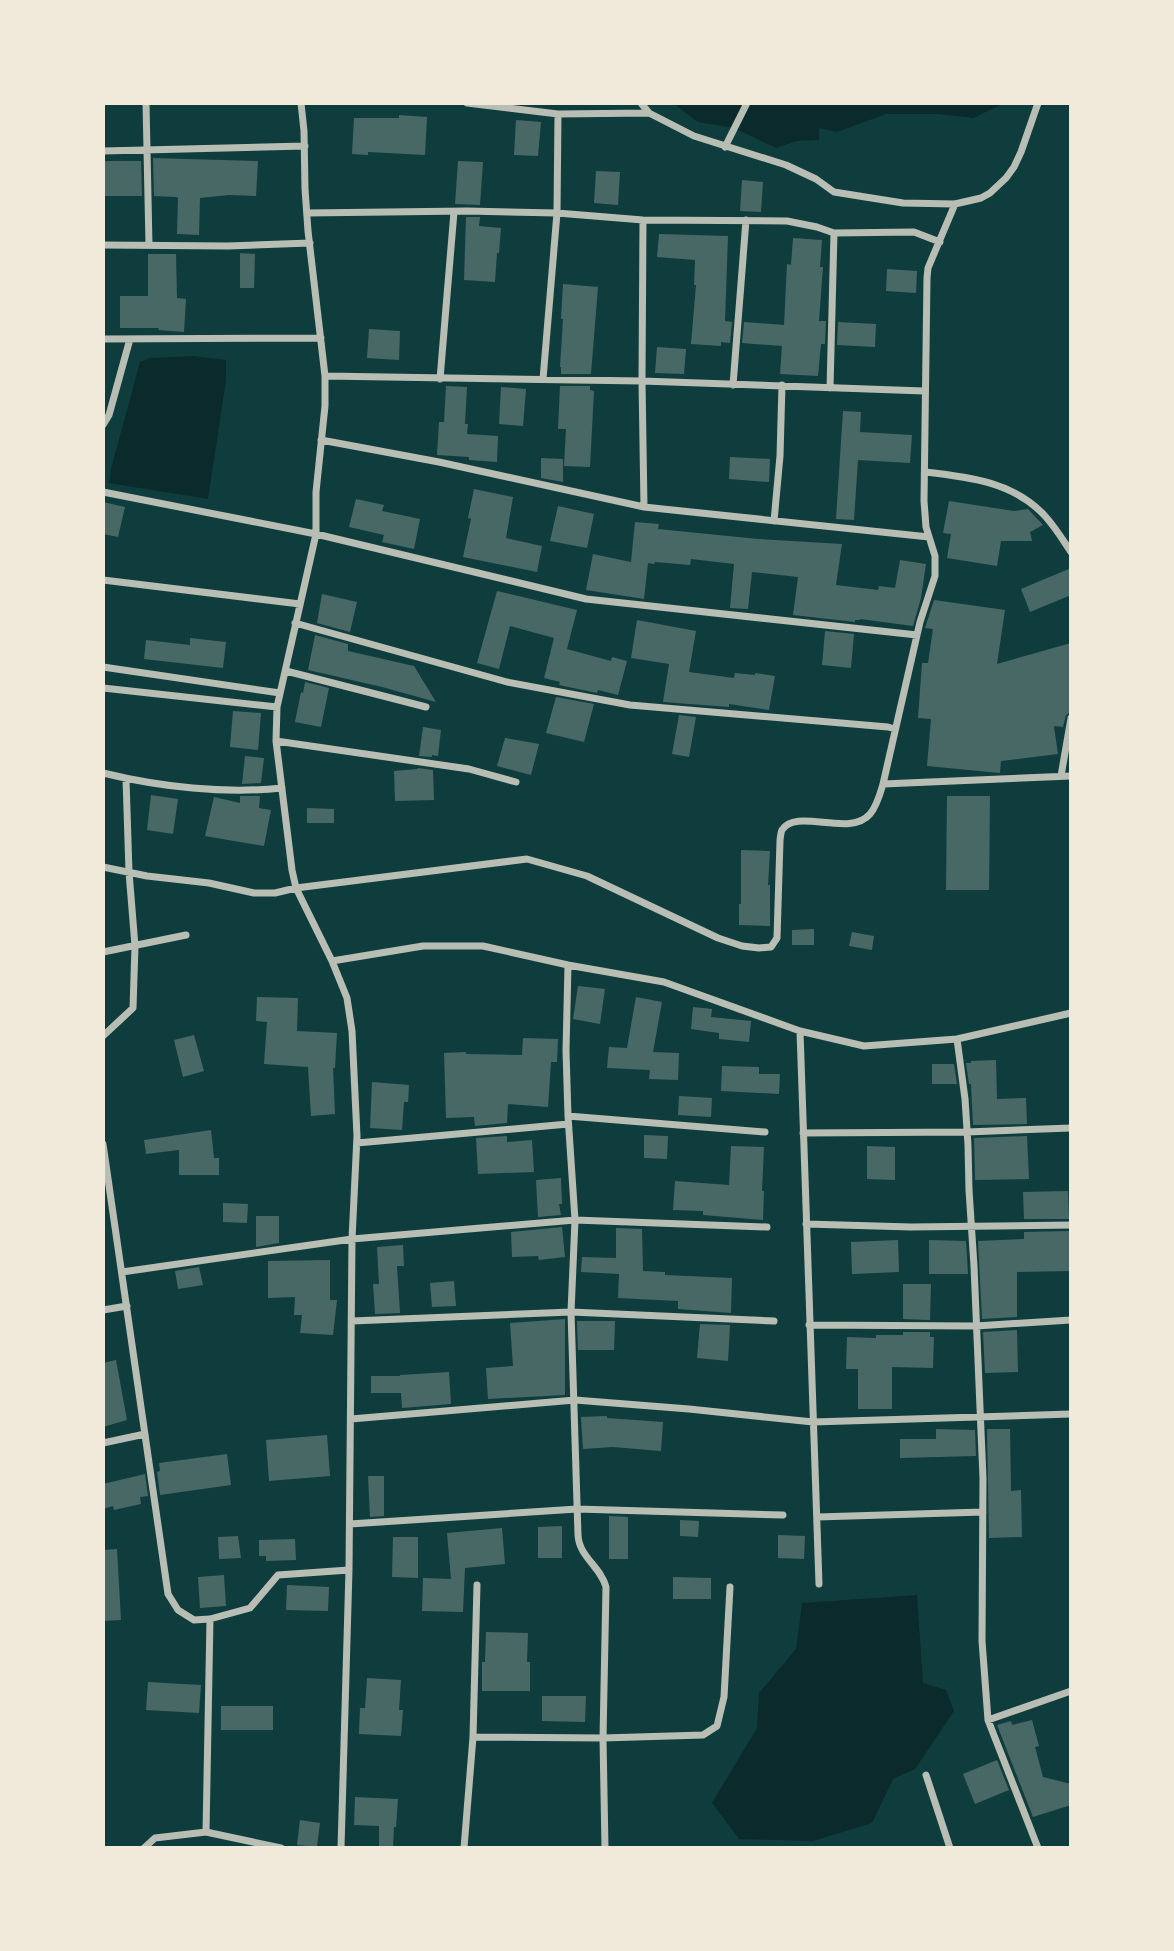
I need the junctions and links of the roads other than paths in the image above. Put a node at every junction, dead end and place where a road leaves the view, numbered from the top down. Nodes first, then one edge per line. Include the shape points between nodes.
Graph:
1 (146, 103) edge
2 (301, 103) edge
3 (467, 103) edge
4 (641, 103) edge
5 (747, 103) edge
6 (1038, 103) edge
7 (649, 113) junction
8 (558, 114) junction
9 (304, 146) junction
10 (725, 147) junction
11 (147, 150) junction
12 (103, 151) edge
13 (955, 204) junction
14 (454, 212) junction
15 (307, 213) junction
16 (557, 213) junction
17 (643, 220) junction
18 (747, 220) junction
19 (834, 233) junction
20 (940, 242) junction
21 (310, 243) junction
22 (103, 244) edge
23 (149, 245) junction
24 (321, 338) junction
25 (103, 339) edge
26 (130, 339) junction
27 (325, 376) junction
28 (440, 379) junction
29 (543, 379) junction
30 (642, 381) junction
31 (733, 384) junction
32 (782, 385) junction
33 (830, 388) junction
34 (924, 391) junction
35 (103, 425) edge
36 (321, 440) junction
37 (925, 472) junction
38 (103, 492) edge
39 (644, 507) junction
40 (774, 521) junction
41 (316, 534) junction
42 (929, 537) junction
43 (1071, 552) edge
44 (103, 580) edge
45 (300, 604) junction
46 (295, 623) junction
47 (917, 635) junction
48 (103, 667) edge
49 (286, 670) junction
50 (103, 688) edge
51 (280, 693) junction
52 (277, 707) junction
53 (426, 707) dead end
54 (1071, 718) edge
55 (895, 729) junction
56 (276, 741) junction
57 (103, 773) edge
58 (1062, 776) junction
59 (1071, 776) edge
60 (126, 779) junction
61 (516, 782) dead end
62 (883, 784) junction
63 (282, 788) junction
64 (103, 867) edge
65 (129, 872) junction
66 (296, 888) junction
67 (186, 935) dead end
68 (135, 946) junction
69 (103, 952) edge
70 (332, 961) junction
71 (568, 965) junction
72 (1071, 1013) edge
73 (800, 1031) junction
74 (103, 1036) edge
75 (957, 1040) junction
76 (568, 1120) junction
77 (1071, 1128) edge
78 (765, 1132) dead end
79 (967, 1132) junction
80 (803, 1133) junction
81 (357, 1143) junction
82 (103, 1144) edge
83 (575, 1220) junction
84 (806, 1224) junction
85 (1071, 1225) edge
86 (767, 1227) dead end
87 (972, 1227) junction
88 (352, 1239) junction
89 (122, 1272) junction
90 (127, 1306) junction
91 (103, 1310) edge
92 (571, 1312) junction
93 (1071, 1320) edge
94 (352, 1321) junction
95 (774, 1321) dead end
96 (809, 1325) junction
97 (976, 1326) junction
98 (575, 1400) junction
99 (1071, 1414) edge
100 (980, 1418) junction
101 (351, 1419) junction
102 (813, 1422) junction
103 (145, 1434) junction
104 (103, 1443) edge
105 (577, 1509) junction
106 (983, 1512) junction
107 (783, 1515) dead end
108 (817, 1517) junction
109 (350, 1524) junction
110 (349, 1570) junction
111 (819, 1584) dead end
112 (477, 1585) dead end
113 (730, 1587) dead end
114 (210, 1619) junction
115 (1071, 1691) edge
116 (988, 1720) junction
117 (473, 1737) junction
118 (603, 1738) junction
119 (926, 1775) dead end
120 (206, 1832) junction
121 (144, 1848) edge
122 (281, 1848) edge
123 (341, 1848) edge
124 (464, 1848) edge
125 (604, 1848) edge
126 (950, 1848) edge
127 (1038, 1848) edge

1 - 11 street
2 - 9 street
3 - 8 street
4 - 7 street
5 - 10 street
6 - 13 street via 1021,152 1006,178 981,198
7 - 8 street
7 - 10 street
8 - 16 street
9 - 11 street
9 - 15 street
10 - 13 street via 786,165 834,192 903,203
11 - 12 street
11 - 23 street
13 - 20 street
14 - 15 street
14 - 16 street
14 - 28 street
15 - 21 street
16 - 17 street
16 - 29 street
17 - 18 street
17 - 30 street
18 - 19 street via 787,221
18 - 31 street
19 - 20 street via 914,232
19 - 33 street
20 - 34 street via 926,278
21 - 23 street
21 - 24 street
22 - 23 street
24 - 26 street
24 - 27 street
25 - 26 street
26 - 35 street
27 - 28 street
27 - 36 street
28 - 29 street
29 - 30 street
30 - 31 street
30 - 39 street
31 - 32 street
32 - 33 street
32 - 40 street
33 - 34 street
34 - 37 street
36 - 39 street
36 - 41 street
37 - 42 street
37 - 43 street via 971,477 1025,498 1045,516
38 - 41 street
39 - 40 street
40 - 42 street
41 - 45 street
41 - 47 street via 586,599
42 - 47 street via 935,576
44 - 45 street
45 - 46 street
46 - 49 street
46 - 55 street via 507,682 630,705
47 - 55 street
48 - 51 street
49 - 51 street
49 - 53 street
50 - 52 street
51 - 52 street
52 - 56 street
54 - 58 street
55 - 62 street
56 - 61 street via 469,769
56 - 63 street
57 - 60 street
58 - 59 street
58 - 62 street
60 - 63 street via 258,791
60 - 65 street
62 - 66 street via 869,816 858,823 802,821 782,831 777,938 771,947 742,946 718,938 587,876 527,859
63 - 66 street
64 - 65 street
65 - 66 street via 254,893
65 - 68 street
66 - 70 street
67 - 68 street
68 - 69 street
68 - 74 street via 133,1008
70 - 71 street via 423,946 483,946
70 - 81 street via 347,998 352,1031
71 - 73 street via 664,982
71 - 76 street
72 - 75 street
73 - 75 street via 864,1046
73 - 80 street
75 - 79 street
76 - 78 street
76 - 81 street
76 - 83 street
77 - 79 street
79 - 80 street
79 - 87 street
80 - 84 street
81 - 88 street
82 - 89 street
83 - 86 street
83 - 88 street
83 - 92 street
84 - 87 street
84 - 96 street
85 - 87 street
87 - 97 street
88 - 89 street
88 - 94 street
89 - 90 street
90 - 91 street
90 - 103 street
92 - 94 street
92 - 95 street
92 - 98 street
93 - 97 street
94 - 101 street
96 - 97 street
96 - 102 street
97 - 100 street
98 - 101 street
98 - 102 street
98 - 105 street
99 - 100 street
100 - 102 street
100 - 106 street
101 - 109 street
102 - 108 street
103 - 104 street
103 - 114 street via 168,1594 178,1610 194,1619
105 - 107 street
105 - 109 street
105 - 118 street via 578,1544 606,1587
106 - 108 street
106 - 116 street via 982,1641
108 - 111 street
109 - 110 street
110 - 114 street via 278,1575 250,1608
110 - 123 street
112 - 117 street
113 - 118 street via 724,1697 717,1726 703,1735
114 - 120 street
115 - 116 street
116 - 127 street
117 - 118 street
117 - 124 street
118 - 125 street
119 - 126 street
120 - 121 street via 155,1838
120 - 122 street

